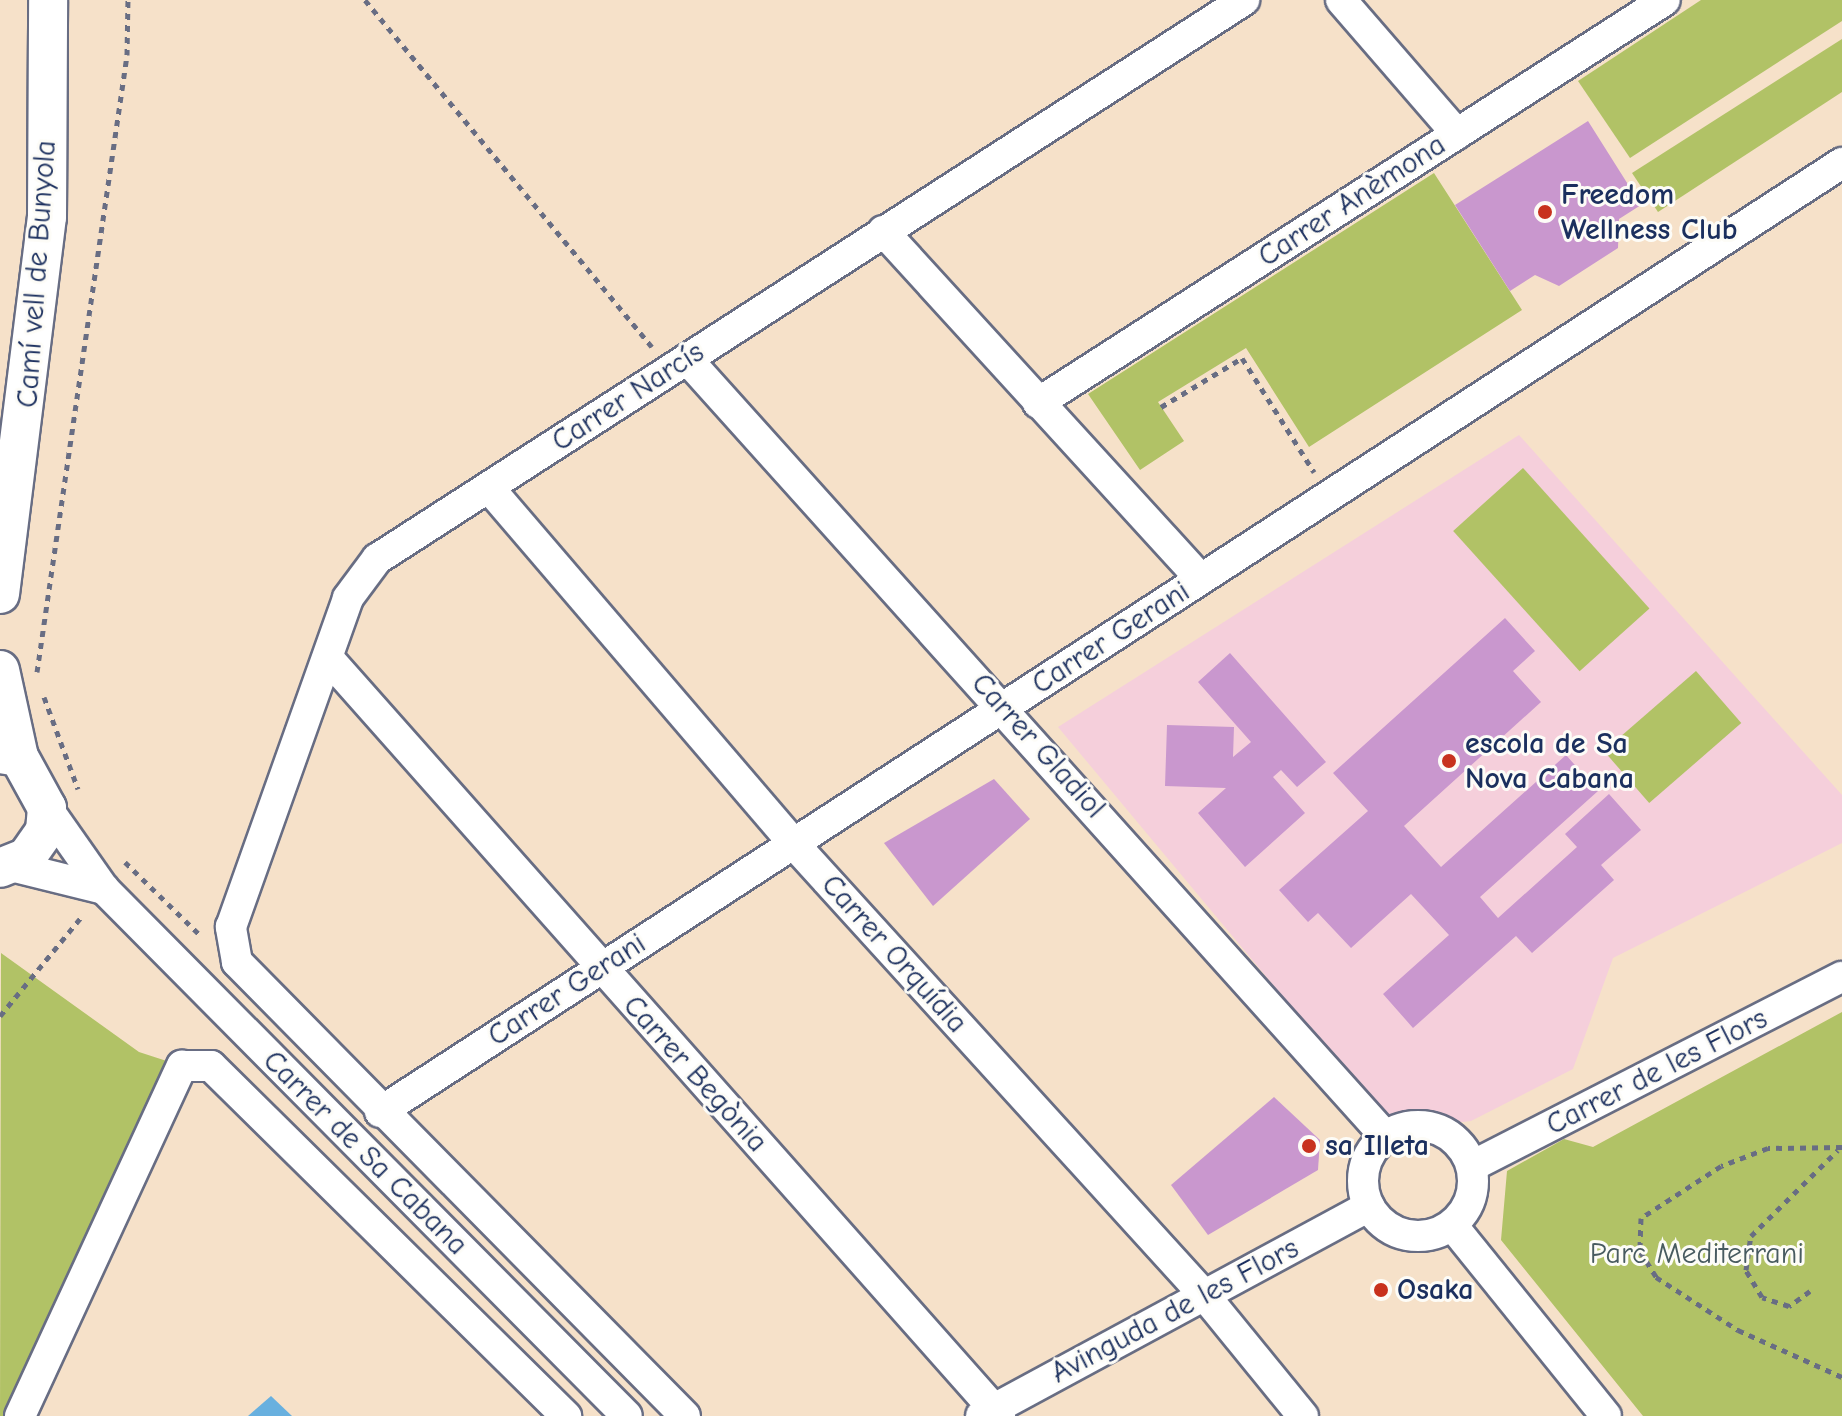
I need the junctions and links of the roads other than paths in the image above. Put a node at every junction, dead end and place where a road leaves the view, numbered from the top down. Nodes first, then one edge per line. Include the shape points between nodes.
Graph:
1 (48, 0) edge
2 (1244, 0) edge
3 (1341, 0) edge
4 (1665, 0) edge
5 (1457, 134) junction
6 (1842, 163) edge
7 (883, 231) junction
8 (687, 359) junction
9 (1038, 403) junction
10 (489, 488) junction
11 (1201, 579) junction
12 (0, 594) edge
13 (328, 658) junction
14 (0, 670) edge
15 (1004, 707) junction
16 (10, 756) edge
17 (65, 805) junction
18 (793, 843) junction
19 (7, 867) edge
20 (104, 889) junction
21 (600, 969) junction
22 (1842, 977) edge
23 (380, 1112) junction
24 (1386, 1137) junction
25 (1472, 1166) junction
26 (1369, 1206) junction
27 (1452, 1225) junction
28 (1205, 1296) junction
29 (992, 1414) edge
30 (20, 1416) edge
31 (566, 1416) edge
32 (627, 1416) edge
33 (685, 1416) edge
34 (1303, 1416) edge
35 (1606, 1416) edge

1 - 12 street, Camí vell de Bunyola via 47,217
2 - 7 street, Carrer Narcís
3 - 5 street
4 - 5 street, Carrer Anèmona
5 - 9 street, Carrer Anèmona
6 - 11 street, Carrer Gerani
7 - 8 street, Carrer Narcís
7 - 9 street
8 - 10 street, Carrer Narcís
8 - 15 street, Carrer Gladiol
9 - 11 street
10 - 13 street, Carrer Narcís via 377,559 348,598
10 - 18 street, Carrer Orquídia
11 - 15 street, Carrer Gerani
13 - 21 street, Carrer Begònia
13 - 23 street, Carrer Narcís via 231,927 237,962
14 - 16 street
15 - 18 street, Carrer Gerani
15 - 24 street, Carrer Gladiol
16 - 17 street
17 - 19 street
17 - 20 street, Carrer de Sa Cabana
18 - 21 street, Carrer Gerani
18 - 28 street, Carrer Orquídia
19 - 20 street
20 - 32 street, Carrer de Sa Cabana
21 - 23 street, Carrer Gerani
21 - 29 street, Carrer Begònia
22 - 25 street, Carrer de les Flors
23 - 33 street
24 - 25 street via 1432,1128 1457,1142
24 - 26 street via 1364,1168
25 - 27 street via 1473,1193
26 - 27 street via 1395,1232 1414,1237
26 - 28 street, Avinguda de les Flors
27 - 35 street
28 - 29 street, Avinguda de les Flors
28 - 34 street, Carrer Orquídia
30 - 31 street via 182,1066 211,1066

